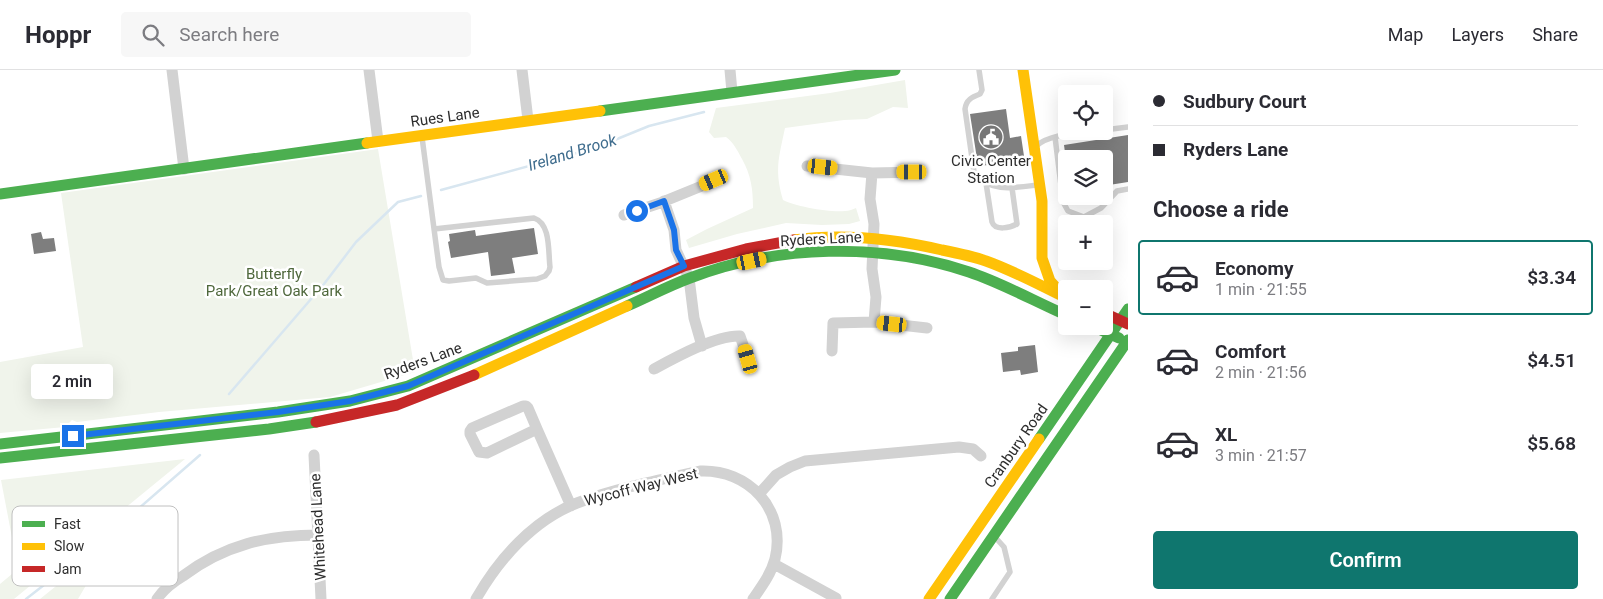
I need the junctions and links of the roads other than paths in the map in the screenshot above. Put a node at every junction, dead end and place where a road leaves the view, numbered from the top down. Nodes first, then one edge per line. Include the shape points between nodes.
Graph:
1 (172, 70) edge
2 (369, 70) edge
3 (522, 70) edge
4 (730, 70) edge
5 (895, 70) edge
6 (979, 70) edge
7 (1023, 70) edge
8 (732, 92) junction
9 (528, 120) junction
10 (1128, 127) edge
11 (1113, 129) edge
12 (422, 135) junction
13 (1055, 137) junction
14 (1058, 137) edge
15 (378, 141) junction
16 (1034, 147) junction
17 (806, 166) dead end
18 (184, 169) junction
19 (872, 172) junction
20 (921, 172) dead end
21 (714, 180) dead end
22 (986, 183) junction
23 (1039, 184) junction
24 (1012, 188) junction
25 (1128, 189) edge
26 (0, 194) edge
27 (664, 201) junction
28 (624, 215) dead end
29 (434, 228) junction
30 (873, 238) junction
31 (872, 252) junction
32 (684, 266) junction
33 (689, 278) junction
34 (1058, 290) edge
35 (1058, 294) edge
36 (1128, 309) edge
37 (1058, 311) edge
38 (874, 322) junction
39 (1124, 322) edge
40 (927, 328) dead end
41 (1113, 332) edge
42 (1110, 335) edge
43 (1113, 335) edge
44 (1128, 341) edge
45 (702, 346) junction
46 (832, 351) dead end
47 (748, 359) dead end
48 (654, 369) dead end
49 (537, 428) junction
50 (0, 444) edge
51 (314, 455) dead end
52 (981, 456) dead end
53 (0, 458) edge
54 (759, 494) junction
55 (571, 506) junction
56 (318, 535) junction
57 (994, 535) junction
58 (774, 564) junction
59 (178, 579) edge
60 (170, 586) edge
61 (836, 598) edge
62 (157, 599) edge
63 (321, 599) edge
64 (476, 599) edge
65 (753, 599) edge
66 (929, 599) edge
67 (950, 599) edge
68 (992, 599) edge

1 - 18 street
2 - 15 street
3 - 9 street
4 - 8 street
5 - 8 main road, Rues Lane
6 - 22 lane via 982,90 968,101 965,110 974,172
7 - 16 main road
8 - 9 main road, Rues Lane
9 - 12 main road, Rues Lane
10 - 11 lane
12 - 15 main road, Rues Lane
12 - 29 lane
13 - 14 lane
13 - 16 lane
13 - 25 lane via 1063,202 1068,211 1084,217 1101,208 1117,191
15 - 18 main road, Rues Lane
16 - 23 main road
17 - 19 street
18 - 26 main road, Rues Lane
19 - 20 street
19 - 30 street
21 - 27 street
22 - 24 lane
22 - 24 lane via 992,222 997,228 1017,224
23 - 24 lane
23 - 34 main road via 1042,258 1050,281
27 - 28 street
27 - 32 street via 674,230 676,250
29 - 29 lane via 443,280 476,278 488,283 537,279 549,272 545,228 534,218
30 - 31 street
30 - 32 main road, Ryders Lane via 786,241
30 - 35 main road, Ryders Lane via 973,256
31 - 33 main road, Ryders Lane via 821,252 765,258
31 - 37 main road, Ryders Lane via 968,272
31 - 38 street via 876,297
32 - 33 street
32 - 50 main road, Ryders Lane via 408,386 350,401 278,412
33 - 45 street via 694,318
33 - 53 main road, Ryders Lane via 456,383 397,405 269,428
36 - 39 main road, Cranbury Road
38 - 40 street
38 - 46 street via 833,323
39 - 41 main road, Cranbury Road
42 - 66 main road, Cranbury Road
43 - 44 main road
44 - 57 main road
45 - 47 street via 740,336
45 - 48 street
49 - 49 street, Wycoff Way West via 528,408 523,406 470,431 479,452 484,454
49 - 55 street, Wycoff Way West
51 - 56 street, Whitehead Lane
52 - 54 street via 973,449 959,447 814,460 783,471
54 - 55 street, Wycoff Way West via 729,474 700,471 630,486
54 - 58 street, Wycoff Way West via 768,506 776,527
55 - 64 street via 547,520 513,548
56 - 59 street via 270,538 229,549
56 - 63 street, Whitehead Lane
57 - 67 main road
57 - 68 lane via 1004,548 1010,572
58 - 61 street
58 - 65 street, Wycoff Way West
60 - 62 street

